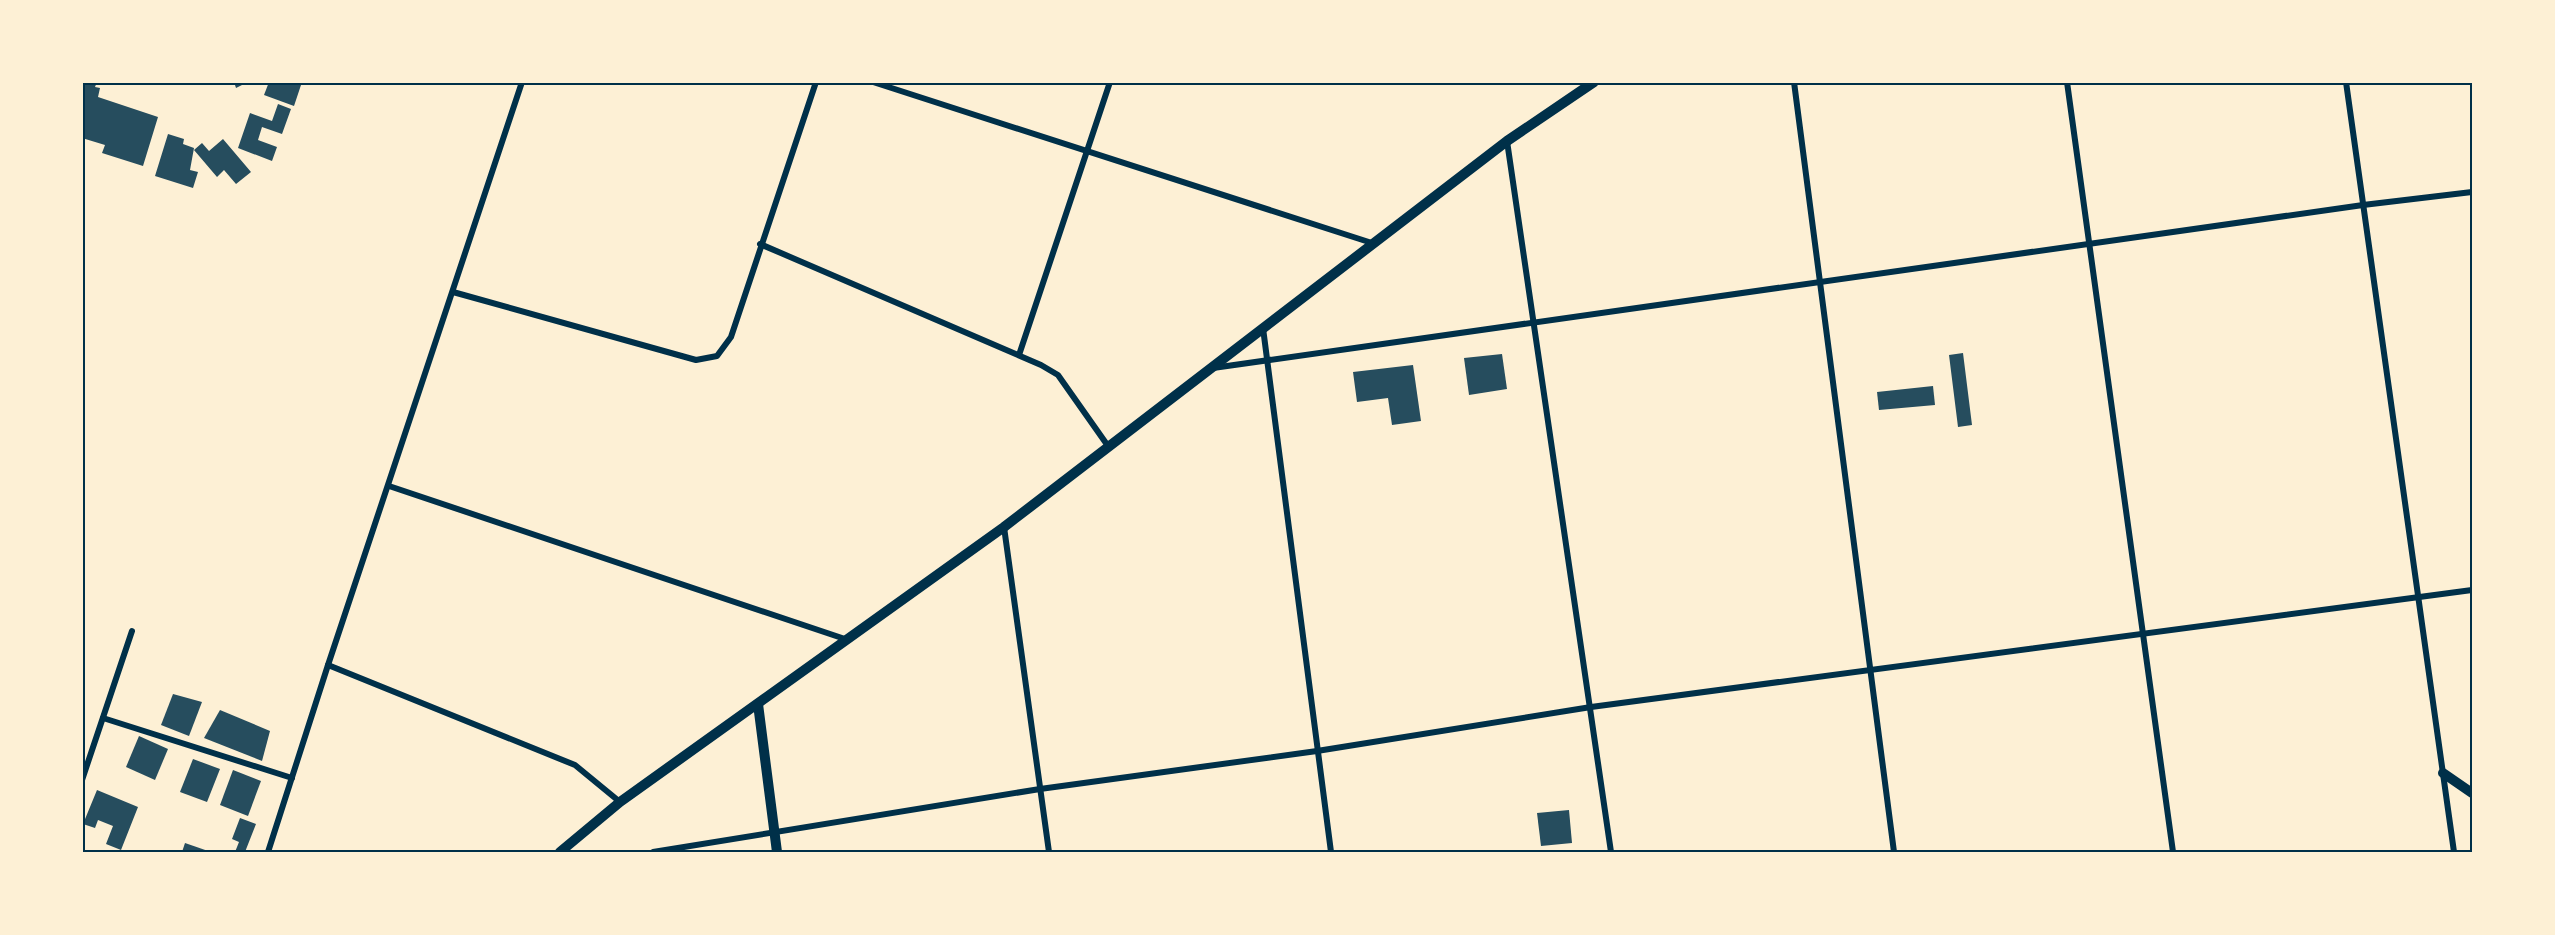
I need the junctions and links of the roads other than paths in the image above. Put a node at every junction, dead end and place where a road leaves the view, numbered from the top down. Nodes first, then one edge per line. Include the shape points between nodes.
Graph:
1 (522, 82) edge
2 (816, 82) edge
3 (873, 82) edge
4 (1110, 82) edge
5 (1594, 82) edge
6 (1794, 82) edge
7 (2067, 82) edge
8 (2346, 82) edge
9 (1507, 141) junction
10 (1088, 153) junction
11 (2472, 192) edge
12 (2363, 205) junction
13 (1372, 243) junction
14 (760, 244) junction
15 (2089, 244) junction
16 (1820, 282) junction
17 (453, 292) junction
18 (1533, 322) junction
19 (1263, 327) junction
20 (1019, 355) junction
21 (1266, 363) junction
22 (1209, 369) junction
23 (1108, 446) junction
24 (389, 486) junction
25 (1004, 527) junction
26 (2472, 590) edge
27 (2418, 597) junction
28 (132, 631) dead end
29 (2143, 634) junction
30 (845, 639) junction
31 (328, 664) junction
32 (1870, 670) junction
33 (758, 704) junction
34 (1591, 707) junction
35 (104, 718) junction
36 (1317, 751) junction
37 (2443, 773) junction
38 (292, 778) junction
39 (82, 780) edge
40 (1040, 789) junction
41 (2472, 793) edge
42 (620, 802) junction
43 (774, 831) junction
44 (268, 852) edge
45 (560, 852) edge
46 (653, 852) edge
47 (777, 852) edge
48 (1049, 852) edge
49 (1331, 852) edge
50 (1611, 852) edge
51 (1894, 852) edge
52 (2172, 852) edge
53 (2454, 852) edge

1 - 17 street
2 - 14 street
3 - 10 street
4 - 10 street
5 - 9 street
6 - 16 street
7 - 15 street
8 - 12 street
9 - 13 street
9 - 18 street
10 - 13 street
10 - 20 street
11 - 12 street
12 - 15 street
12 - 27 street
13 - 19 street
14 - 17 street via 731,337 717,356 696,360
14 - 20 street
15 - 16 street
15 - 29 street
16 - 18 street
16 - 32 street
17 - 24 street
18 - 21 street
18 - 34 street
19 - 21 street
19 - 22 street
20 - 23 street via 1058,375
21 - 22 street
21 - 36 street
22 - 23 street
23 - 25 street
24 - 30 street
24 - 31 street
25 - 30 street
25 - 40 street
26 - 27 street
27 - 29 street
27 - 37 street
28 - 35 street
29 - 32 street
29 - 52 street
30 - 33 street
31 - 38 street
31 - 42 street via 575,765
32 - 34 street
32 - 51 street
33 - 42 street
33 - 43 street
34 - 36 street
34 - 50 street
35 - 38 street
35 - 39 street
36 - 40 street
36 - 49 street
37 - 41 street
37 - 53 street
38 - 44 street
40 - 43 street
40 - 48 street
42 - 45 street
43 - 46 street
43 - 47 street

